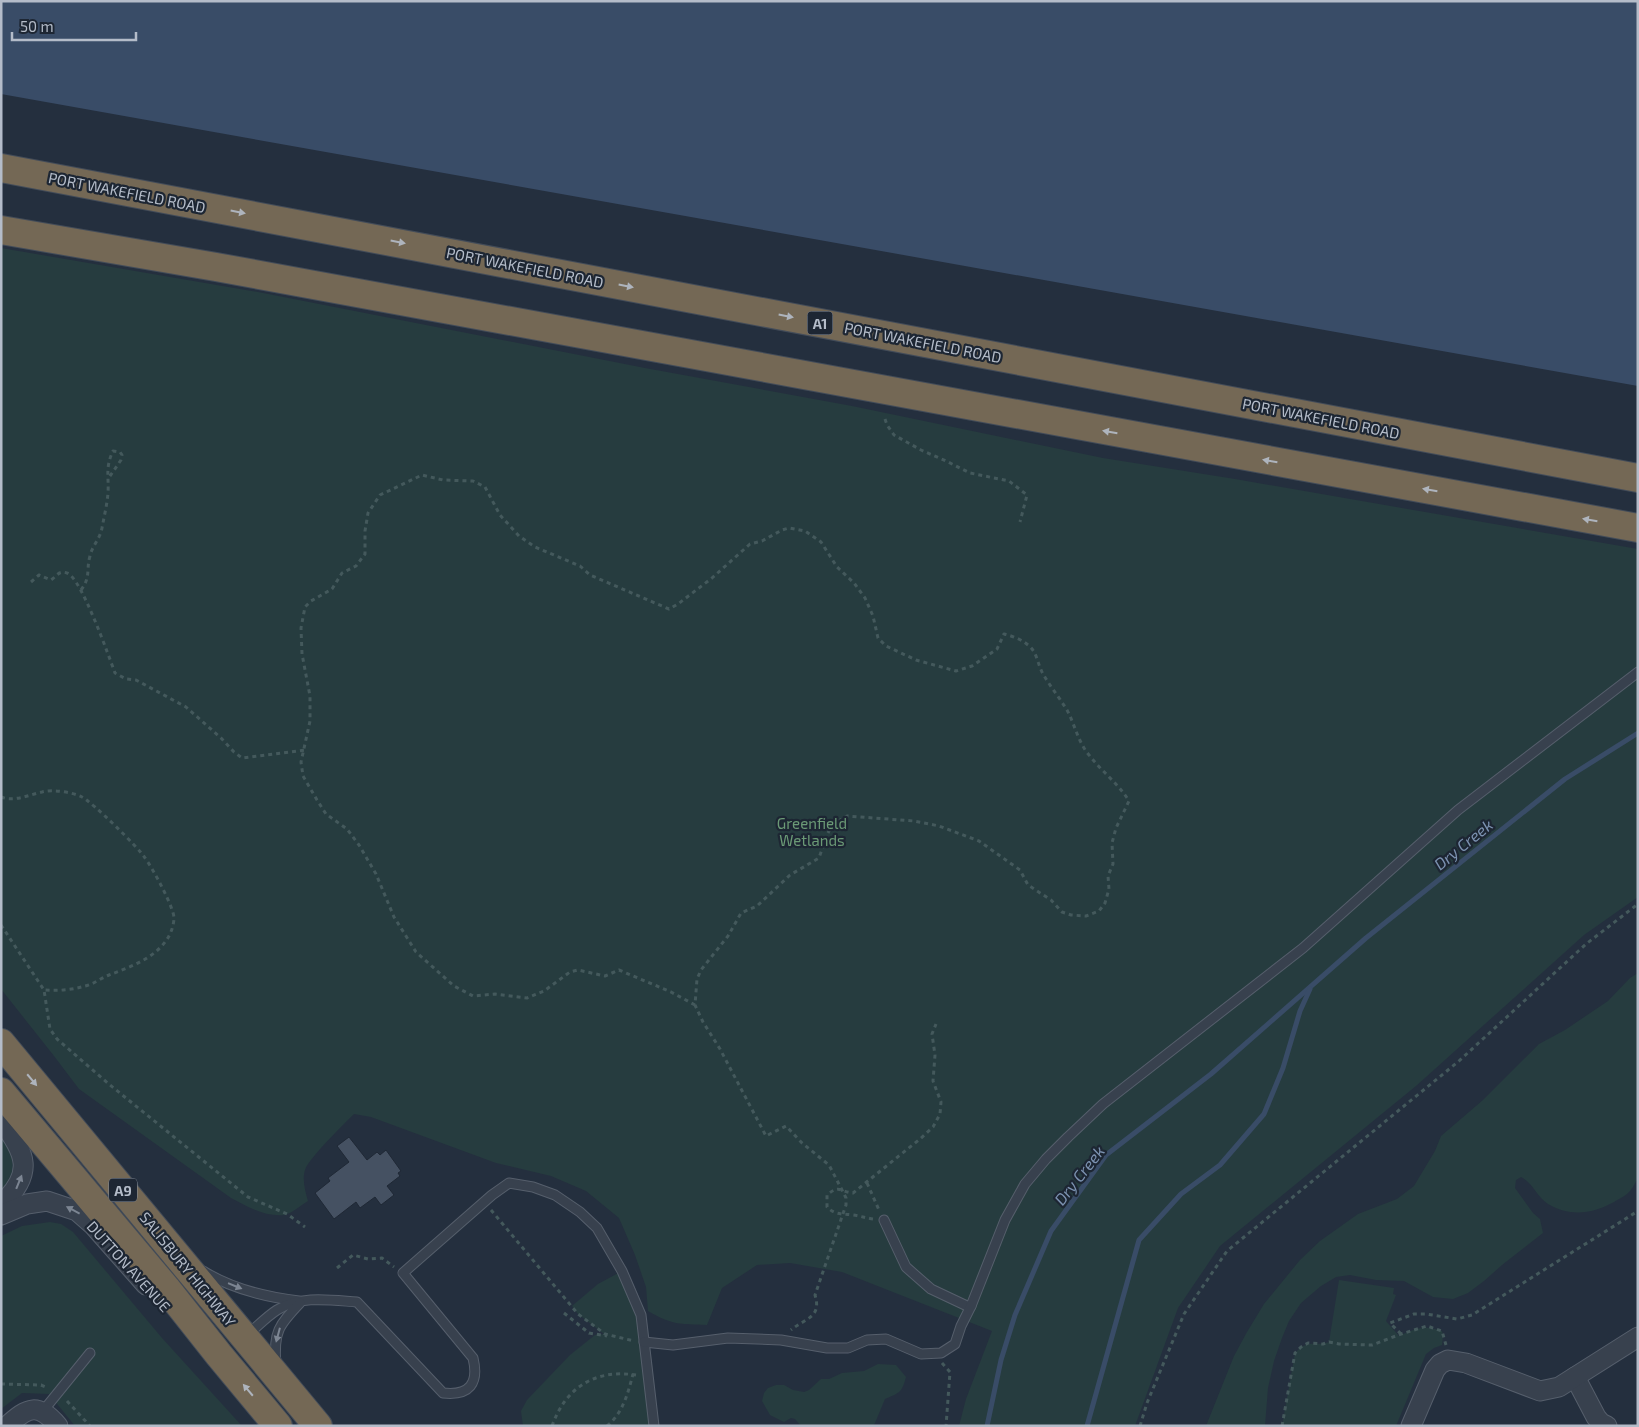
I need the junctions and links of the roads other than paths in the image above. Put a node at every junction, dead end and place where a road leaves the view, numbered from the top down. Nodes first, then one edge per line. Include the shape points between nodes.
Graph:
1 (1, 168) edge
2 (1, 230) edge
3 (1638, 478) edge
4 (1638, 528) edge
5 (1638, 672) edge
6 (1, 1043) edge
7 (1, 1092) edge
8 (1, 1120) edge
9 (1, 1205) edge
10 (1, 1215) edge
11 (884, 1220) road end
12 (177, 1254) junction
13 (302, 1301) junction
14 (971, 1306) junction
15 (244, 1337) junction
16 (1638, 1337) edge
17 (644, 1342) junction
18 (90, 1353) dead end
19 (219, 1355) junction
20 (1575, 1377) junction
21 (278, 1378) junction
22 (43, 1410) junction
23 (7, 1426) edge
24 (58, 1426) edge
25 (278, 1426) edge
26 (318, 1426) edge
27 (654, 1426) edge
28 (1412, 1426) edge
29 (1608, 1426) edge

1 -> 3 highway, PORT WAKEFIELD ROAD / A1
4 -> 2 highway
5 - 14 lane via 1458,810 1302,948 1103,1104 1068,1137 1025,1184 1005,1220
6 -> 12 highway, SALISBURY HIGHWAY / A9
7 - 19 highway, SALISBURY HIGHWAY / A9
9 -> 8 street via 20,1182 23,1164 22,1152
19 -> 10 street, DUTTON AVENUE via 183,1327 93,1225 76,1211 48,1201 27,1204
11 - 14 lane via 906,1267 931,1290
12 -> 13 lane via 233,1286 260,1295
12 - 15 highway, SALISBURY HIGHWAY / A9
13 - 15 lane via 277,1310
13 - 17 lane via 357,1302 443,1392 455,1394 466,1390 475,1376 472,1358 402,1274 509,1183 555,1195 597,1228 622,1271 641,1315
13 -> 21 lane via 283,1321 278,1332 275,1343
14 - 17 lane via 956,1344 941,1353 922,1354 886,1339 867,1340 848,1348 728,1338 674,1345
15 - 19 highway
15 - 21 highway, SALISBURY HIGHWAY / A9
16 - 20 street
17 - 27 lane
18 - 22 lane
25 -> 19 highway, SALISBURY HIGHWAY / A9
20 - 28 street via 1559,1387 1540,1391 1466,1362 1451,1360 1434,1370
20 - 29 street via 1596,1417
21 - 26 highway, SALISBURY HIGHWAY / A9
22 - 23 street via 24,1412
22 - 24 street

